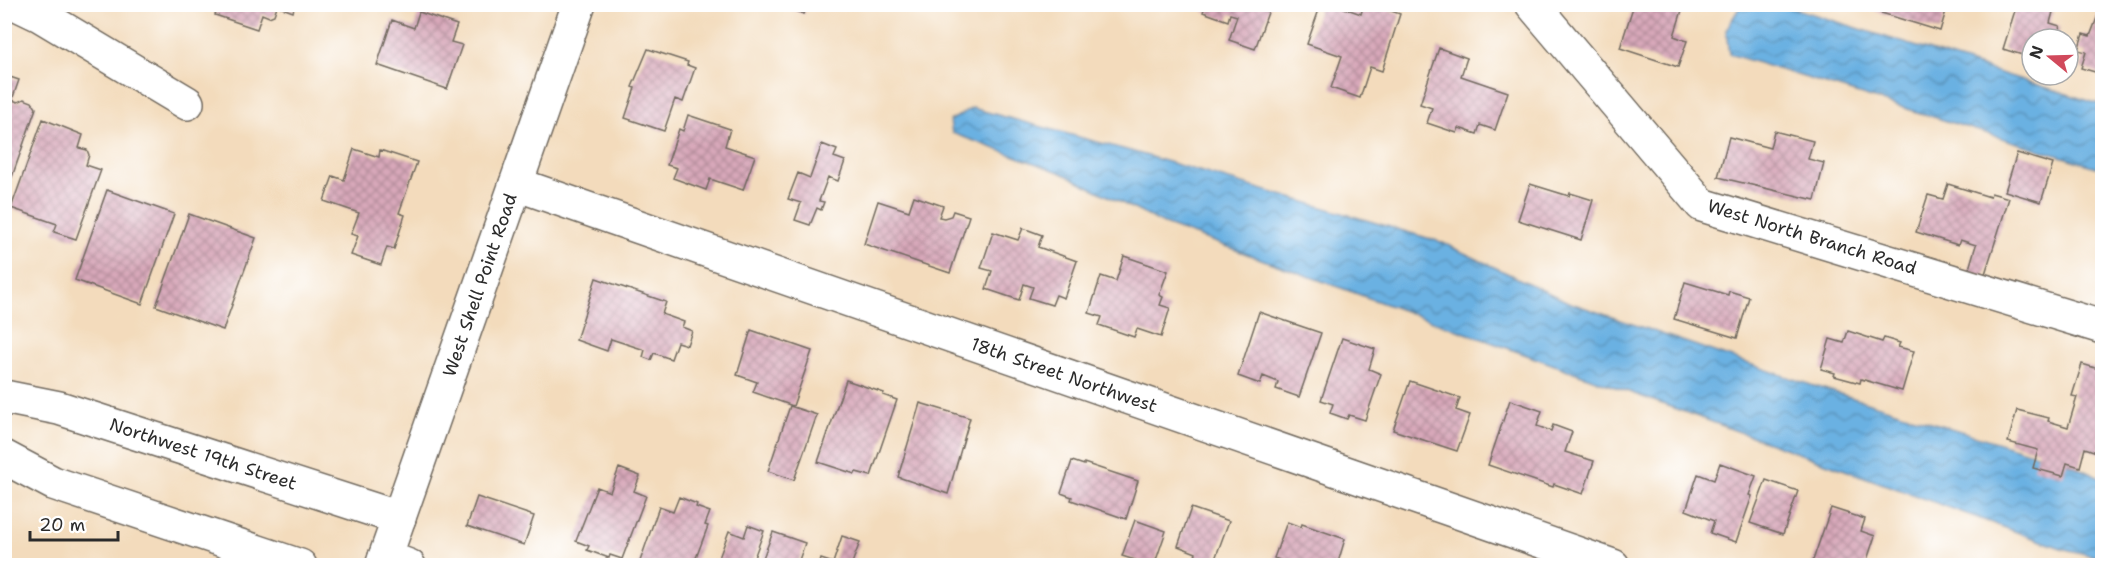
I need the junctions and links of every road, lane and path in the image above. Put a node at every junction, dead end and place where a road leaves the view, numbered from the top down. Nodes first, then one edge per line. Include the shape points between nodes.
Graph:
1 (17, 4) edge
2 (579, 4) edge
3 (1532, 4) edge
4 (187, 104) dead end
5 (516, 184) junction
6 (2103, 327) edge
7 (4, 397) edge
8 (4, 457) edge
9 (399, 518) junction
10 (392, 563) edge
11 (300, 566) edge
12 (1613, 566) edge

1 - 4 street
2 - 5 street, West Shell Point Road
3 - 6 street, West North Branch Road via 1702,205
5 - 9 street, West Shell Point Road
5 - 12 street, 18th Street Northwest
7 - 9 street, Northwest 19th Street via 59,408
8 - 11 street via 53,483
9 - 10 street, West Shell Point Road

